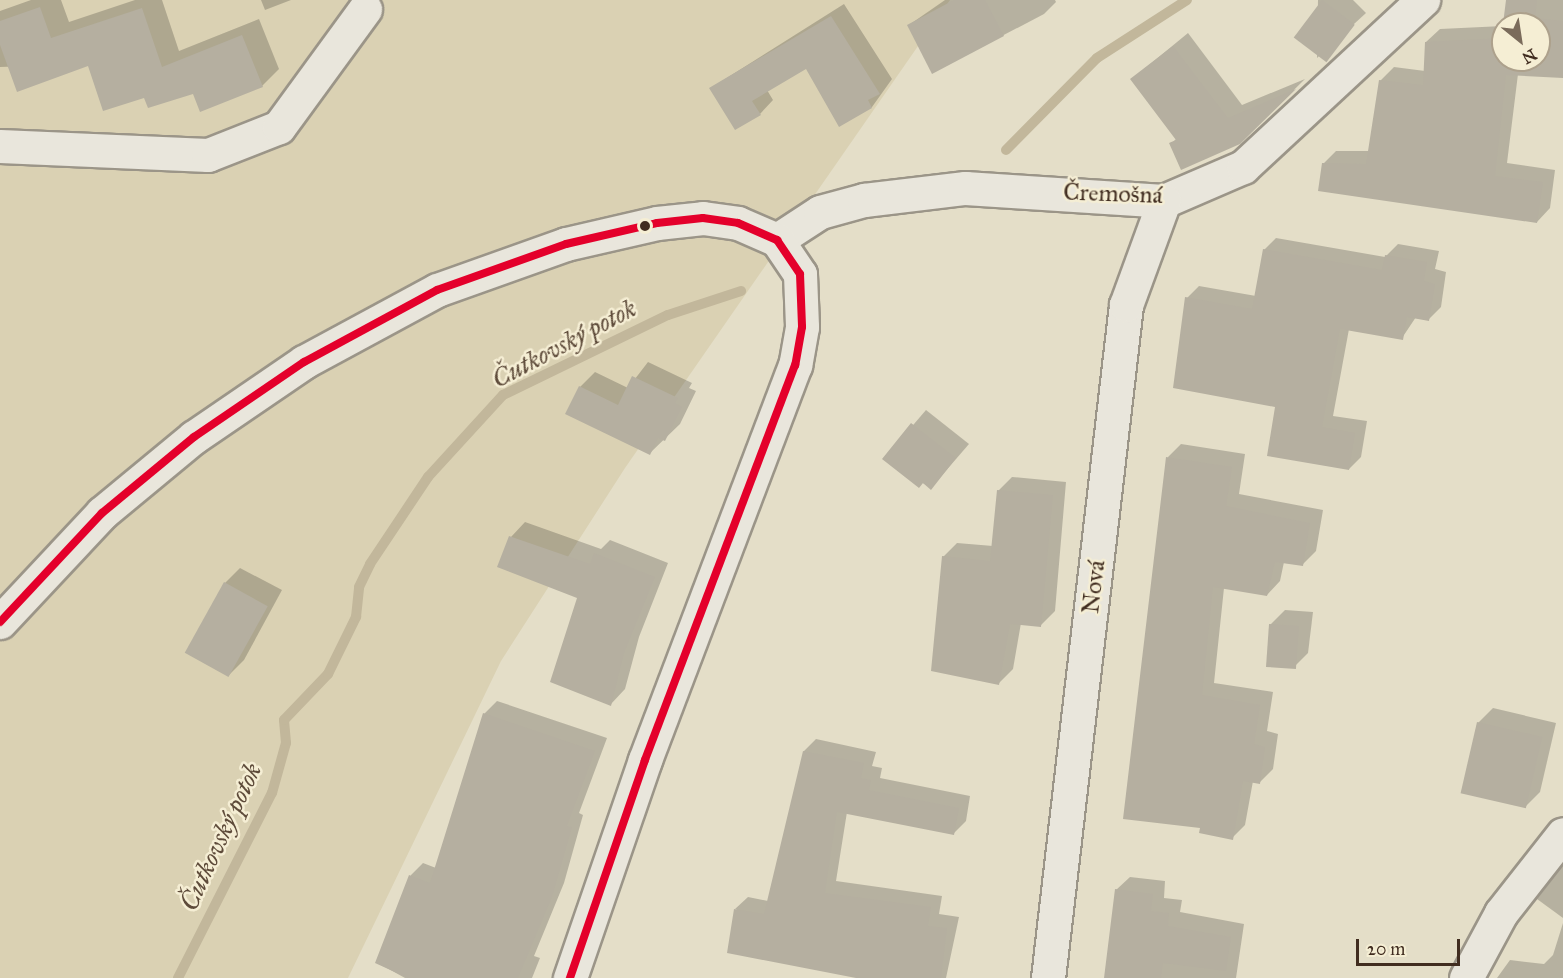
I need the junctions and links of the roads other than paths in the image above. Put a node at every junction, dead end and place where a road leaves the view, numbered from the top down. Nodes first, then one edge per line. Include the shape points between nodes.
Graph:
1 (1423, 0) edge
2 (365, 9) dead end
3 (0, 146) edge
4 (1164, 201) junction
5 (777, 240) junction
6 (0, 622) edge
7 (1563, 834) edge
8 (570, 978) edge
9 (1048, 978) edge
10 (1466, 978) edge

1 - 4 street, Čremošná via 1243,167
2 - 3 street via 279,127 208,155
4 - 5 street, Čremošná via 964,188 864,200 820,212
4 - 9 street, Nová via 1126,304
5 - 6 street via 738,223 703,219 657,223 566,244 437,290 304,362 194,437 102,513
5 - 8 street via 801,282 795,365 645,760
7 - 10 street via 1501,912

